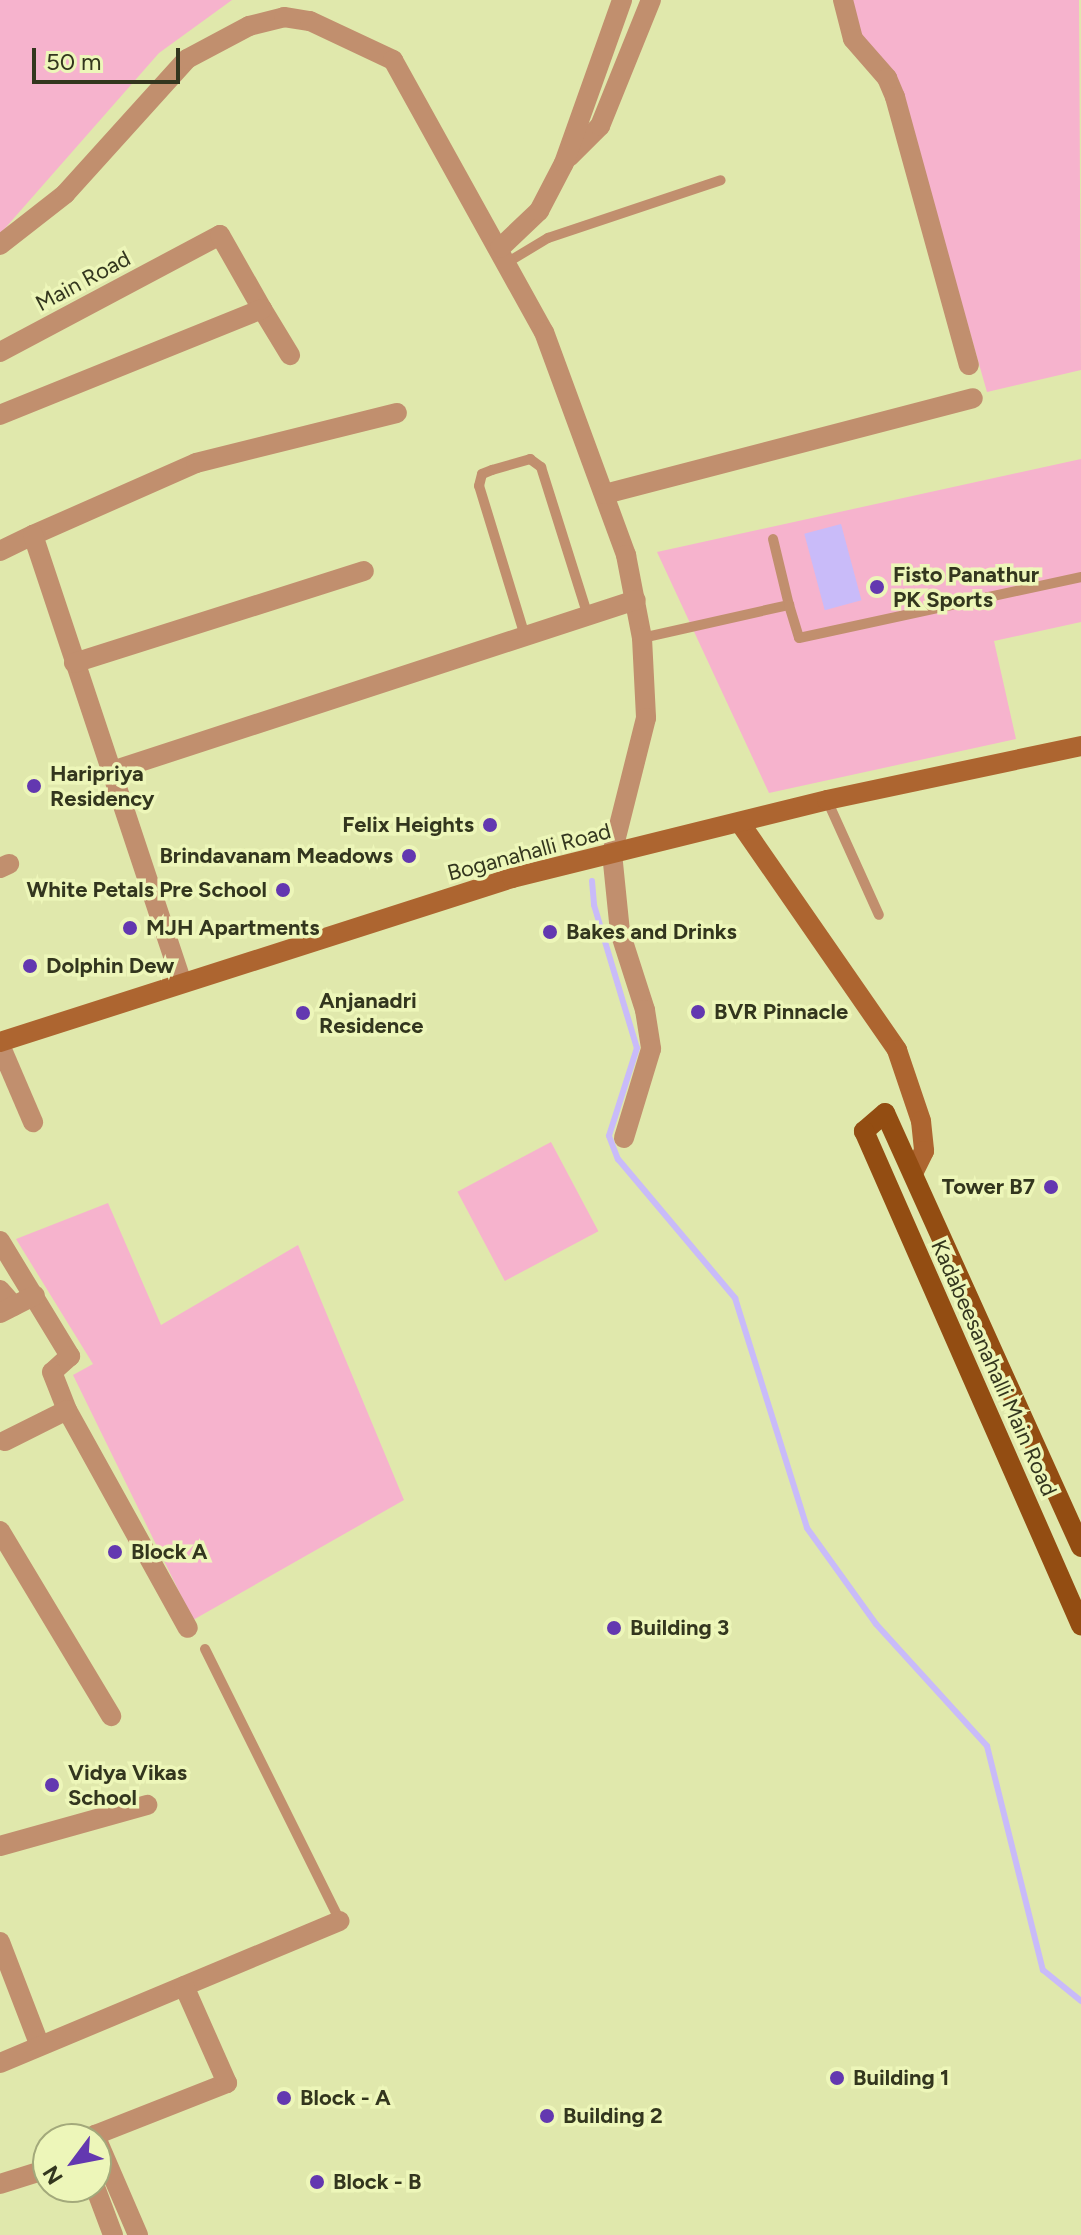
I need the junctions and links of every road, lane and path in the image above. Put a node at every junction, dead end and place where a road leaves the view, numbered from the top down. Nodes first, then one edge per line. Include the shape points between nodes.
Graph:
1 (622, 0) edge
2 (651, 0) edge
3 (843, 0) edge
4 (564, 163) junction
5 (721, 180) dead end
6 (0, 245) edge
7 (504, 255) junction
8 (262, 309) junction
9 (0, 352) edge
10 (290, 355) dead end
11 (969, 365) dead end
12 (973, 398) dead end
13 (397, 413) dead end
14 (0, 415) edge
15 (605, 494) junction
16 (33, 535) junction
17 (773, 539) dead end
18 (0, 551) edge
19 (364, 571) dead end
20 (1081, 577) edge
21 (628, 603) junction
22 (789, 605) junction
23 (588, 616) junction
24 (525, 636) junction
25 (642, 638) junction
26 (74, 663) junction
27 (1081, 746) edge
28 (109, 772) junction
29 (827, 800) junction
30 (740, 823) junction
31 (612, 853) junction
32 (879, 915) dead end
33 (182, 983) junction
34 (0, 1043) edge
35 (33, 1122) dead end
36 (624, 1138) dead end
37 (913, 1174) junction
38 (0, 1241) edge
39 (0, 1290) edge
40 (35, 1295) junction
41 (7, 1310) edge
42 (67, 1410) junction
43 (5, 1441) dead end
44 (0, 1531) edge
45 (1081, 1547) edge
46 (1081, 1625) edge
47 (188, 1628) dead end
48 (205, 1649) dead end
49 (111, 1716) dead end
50 (147, 1805) dead end
51 (0, 1846) edge
52 (340, 1921) joint
53 (0, 1942) edge
54 (184, 1986) junction
55 (40, 2046) junction
56 (0, 2063) edge
57 (32, 2174) edge
58 (0, 2184) edge
59 (101, 2203) edge
60 (113, 2235) edge
61 (138, 2235) edge

1 - 4 street
2 - 4 street via 600,126
3 - 11 street via 853,39 887,78 895,97
4 - 7 street via 539,211
5 - 7 lane
6 - 7 street via 65,194 187,59 249,26 284,17 352,37 393,60
7 - 15 street via 544,332
8 - 9 street, Main Road via 220,235
8 - 10 street
8 - 14 street
12 - 15 street
13 - 16 street via 196,463
15 - 21 street
16 - 18 street
16 - 26 street
17 - 22 lane
19 - 26 street
20 - 22 lane via 799,638
21 - 23 street
21 - 25 street
22 - 25 lane
23 - 24 street
23 - 24 lane via 541,467 530,459 492,470 482,474 479,486
24 - 28 street
25 - 31 street via 646,718
26 - 28 street
27 - 29 street, Boganahalli Road
28 - 33 street
29 - 30 street, Boganahalli Road
29 - 32 lane
30 - 31 street, Boganahalli Road
30 - 37 street via 897,1050 921,1121 924,1151
31 - 33 street, Boganahalli Road via 512,878
31 - 36 street via 620,932 645,1010 651,1049
33 - 34 street, Boganahalli Road
34 - 35 street
37 - 45 main road, Kadabeesanahalli Main Road
37 - 46 main road, Kadabeesanahalli Main Road via 885,1113 864,1131
38 - 40 street
39 - 41 street
40 - 41 street
40 - 42 street via 70,1356 52,1372
42 - 43 street
42 - 47 street
44 - 49 street
48 - 52 lane
50 - 51 street
52 - 54 street
53 - 55 street
54 - 55 street
54 - 61 street via 229,2087 95,2135
55 - 56 street
57 - 58 street
59 - 60 street

